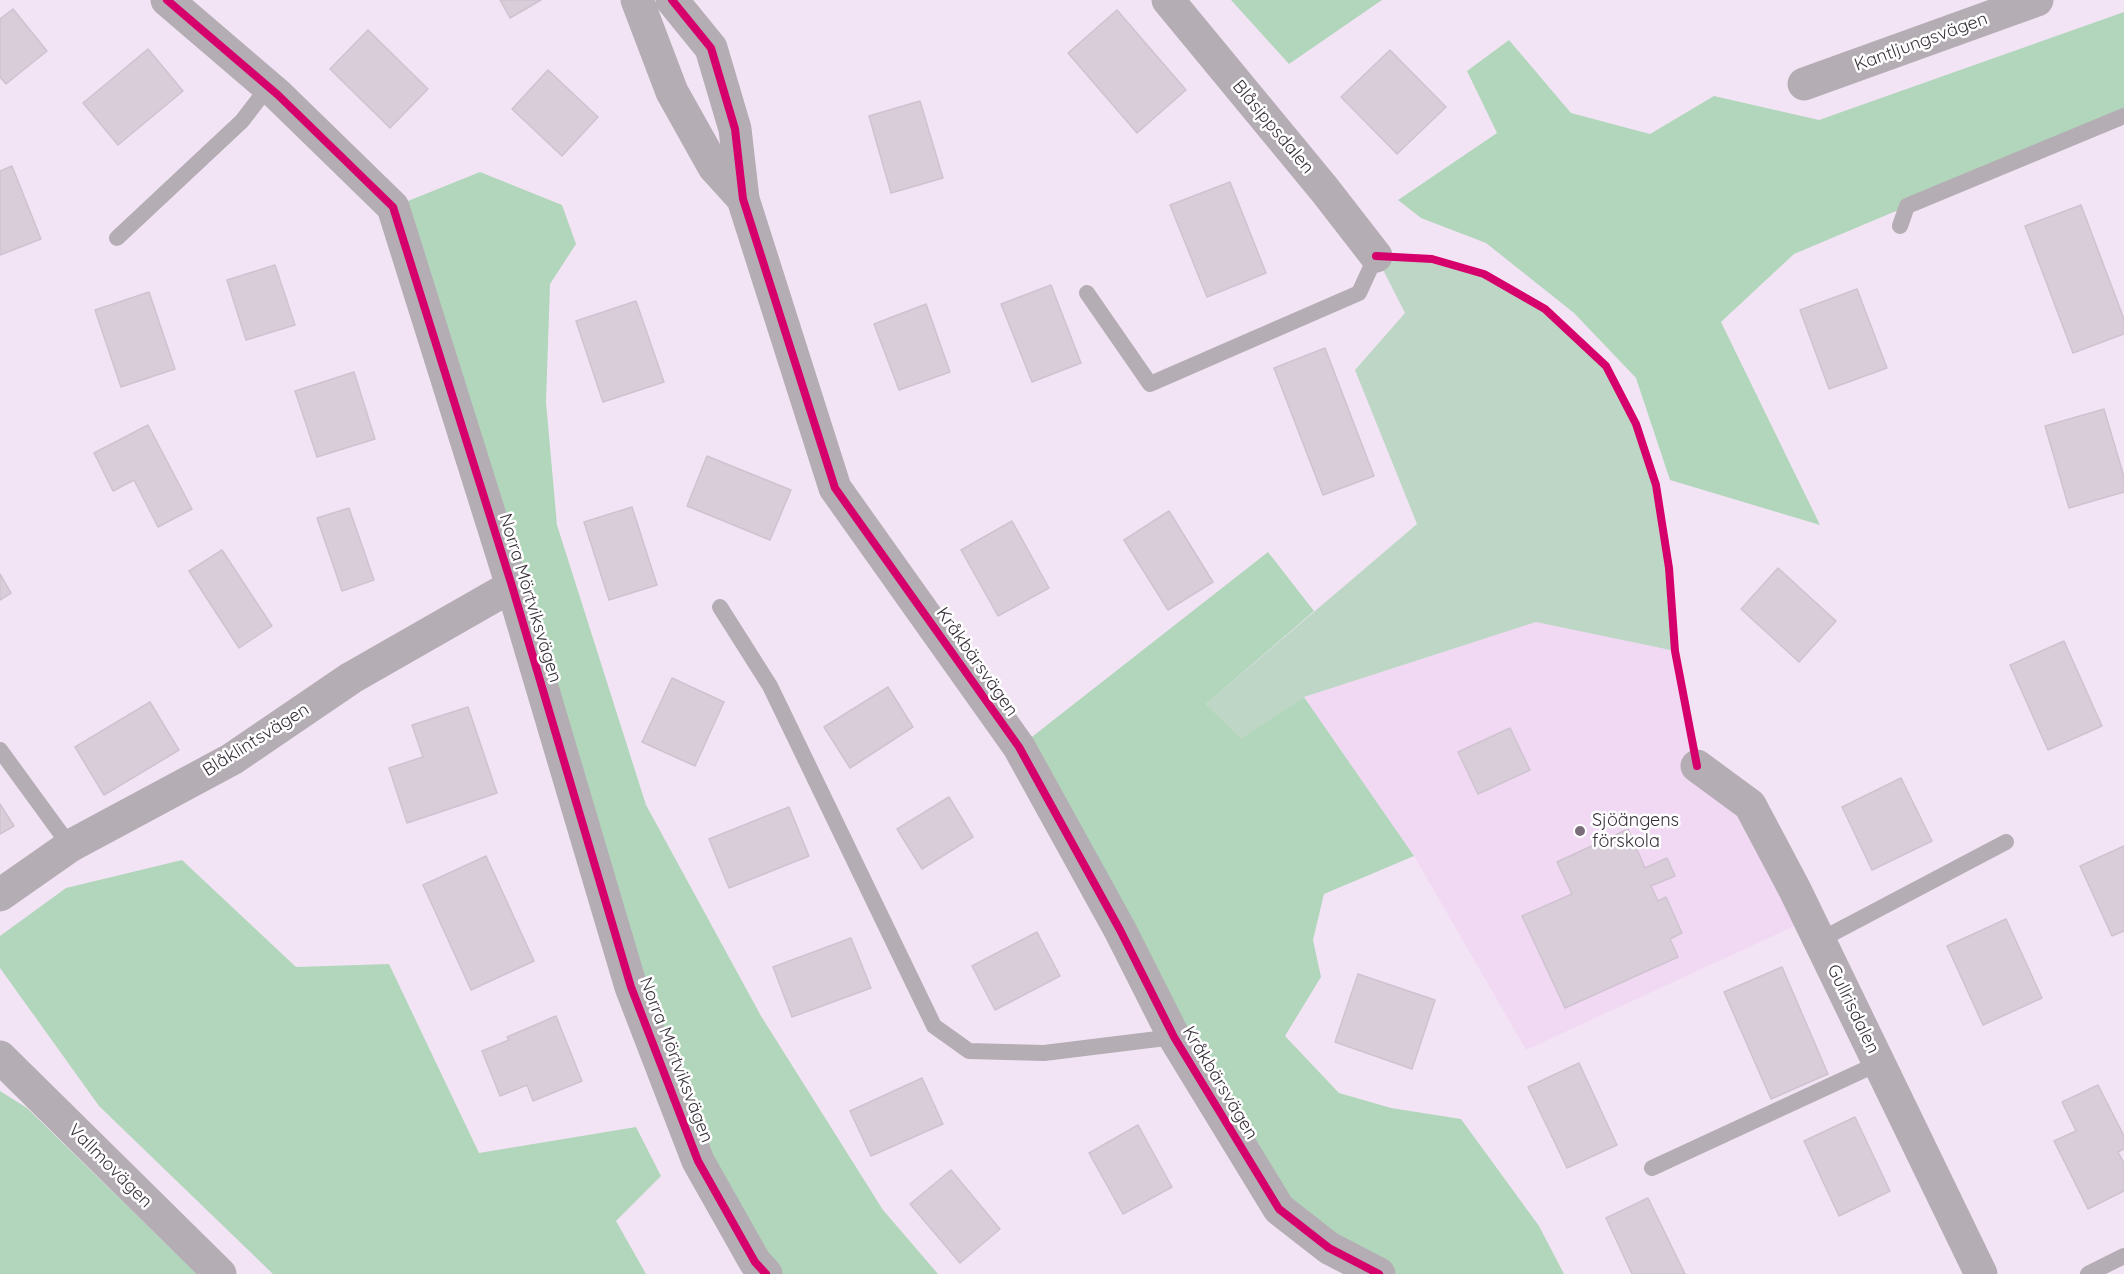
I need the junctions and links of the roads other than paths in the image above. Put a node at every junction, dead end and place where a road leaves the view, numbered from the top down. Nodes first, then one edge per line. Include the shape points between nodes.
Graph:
1 (167, 0) edge
2 (637, 0) edge
3 (672, 0) edge
4 (1168, 0) edge
5 (2037, 0) edge
6 (1804, 84) dead end
7 (268, 87) junction
8 (2124, 116) edge
9 (743, 199) junction
10 (1900, 226) dead end
11 (117, 238) dead end
12 (1376, 256) joint
13 (1087, 293) dead end
14 (512, 586) junction
15 (720, 607) dead end
16 (0, 750) edge
17 (1697, 766) dead end
18 (2006, 842) dead end
19 (70, 846) junction
20 (0, 896) edge
21 (1820, 940) junction
22 (1174, 1037) junction
23 (0, 1057) edge
24 (1879, 1063) junction
25 (1652, 1168) dead end
26 (2124, 1256) edge
27 (220, 1274) edge
28 (766, 1274) edge
29 (1379, 1274) edge
30 (1982, 1274) edge
31 (2088, 1274) edge

1 - 7 street, Norra Mörtviksvägen
2 - 9 street, Kråkbärsvägen via 672,92 714,167
3 - 9 street, Kråkbärsvägen via 711,48 735,129
4 - 12 street, Blåsippsdalen
5 - 6 street, Kantljungsvägen
7 - 11 lane via 242,121
7 - 14 street, Norra Mörtviksvägen via 393,207
8 - 10 lane via 1907,206
9 - 22 street, Kråkbärsvägen via 836,488 1019,747
12 - 13 lane via 1359,293 1150,384
14 - 19 street, Blåklintsvägen via 351,678 232,759
14 - 28 street, Norra Mörtviksvägen via 631,987 698,1161 755,1262
15 - 22 lane, Kråkbärsvägen via 770,686 934,1026 969,1051 1044,1053
16 - 19 lane
17 - 21 street, Gullrisdalen via 1750,805
18 - 21 lane
19 - 20 street, Blåklintsvägen
21 - 24 street, Gullrisdalen
22 - 29 street, Kråkbärsvägen via 1279,1209 1329,1248
23 - 27 street, Vallmovägen
24 - 25 lane
24 - 30 street, Gullrisdalen
26 - 31 lane

